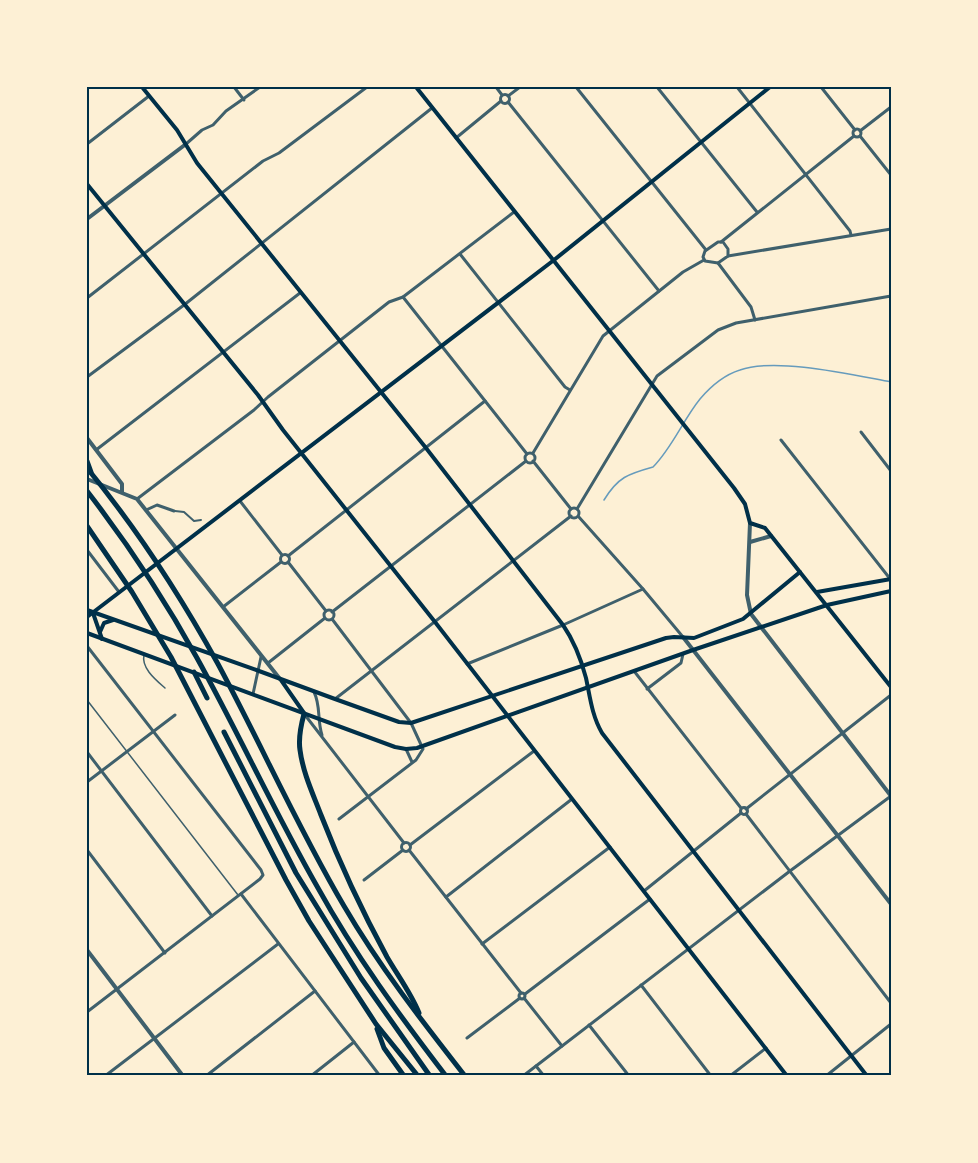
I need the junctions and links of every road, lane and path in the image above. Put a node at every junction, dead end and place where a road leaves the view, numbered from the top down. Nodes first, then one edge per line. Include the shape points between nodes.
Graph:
1 (142, 87) edge
2 (234, 87) edge
3 (260, 87) edge
4 (367, 87) edge
5 (416, 87) edge
6 (496, 87) edge
7 (520, 87) edge
8 (576, 87) edge
9 (657, 87) edge
10 (737, 87) edge
11 (770, 87) edge
12 (821, 87) edge
13 (502, 95) junction
14 (149, 96) junction
15 (508, 96) junction
16 (244, 100) junction
17 (501, 101) junction
18 (508, 102) junction
19 (750, 103) junction
20 (891, 107) edge
21 (432, 108) junction
22 (855, 130) junction
23 (860, 131) junction
24 (854, 136) junction
25 (860, 136) junction
26 (456, 138) junction
27 (701, 142) junction
28 (87, 144) edge
29 (186, 144) junction
30 (806, 174) junction
31 (891, 175) edge
32 (653, 182) junction
33 (87, 184) edge
34 (221, 194) junction
35 (105, 206) junction
36 (515, 211) junction
37 (757, 213) junction
38 (87, 219) edge
39 (603, 221) junction
40 (891, 229) edge
41 (851, 235) junction
42 (721, 242) junction
43 (260, 243) junction
44 (706, 250) junction
45 (144, 254) junction
46 (460, 254) junction
47 (728, 256) junction
48 (554, 260) junction
49 (704, 260) junction
50 (718, 263) junction
51 (659, 291) junction
52 (300, 293) junction
53 (891, 296) edge
54 (404, 297) junction
55 (87, 298) edge
56 (498, 303) junction
57 (184, 305) junction
58 (755, 320) junction
59 (610, 330) junction
60 (339, 341) junction
61 (442, 345) junction
62 (223, 353) junction
63 (87, 377) edge
64 (651, 383) junction
65 (570, 390) junction
66 (380, 392) junction
67 (485, 401) junction
68 (262, 402) junction
69 (861, 432) dead end
70 (87, 438) edge
71 (781, 440) dead end
72 (426, 448) junction
73 (96, 450) junction
74 (533, 453) junction
75 (302, 454) junction
76 (527, 454) junction
77 (87, 461) edge
78 (526, 461) junction
79 (533, 461) junction
80 (87, 468) edge
81 (891, 471) edge
82 (92, 473) junction
83 (113, 473) junction
84 (87, 479) edge
85 (112, 488) junction
86 (87, 491) edge
87 (122, 492) junction
88 (135, 498) junction
89 (240, 501) junction
90 (470, 505) junction
91 (571, 509) junction
92 (577, 509) junction
93 (146, 510) junction
94 (347, 510) junction
95 (174, 511) joint
96 (571, 516) junction
97 (578, 516) junction
98 (201, 520) joint
99 (750, 523) junction
100 (87, 526) edge
101 (206, 526) junction
102 (771, 536) junction
103 (750, 542) junction
104 (87, 549) edge
105 (177, 549) junction
106 (282, 555) junction
107 (288, 556) junction
108 (513, 561) junction
109 (281, 562) junction
110 (288, 562) junction
111 (391, 567) junction
112 (800, 572) junction
113 (891, 579) edge
114 (643, 589) junction
115 (891, 591) edge
116 (119, 592) junction
117 (817, 592) junction
118 (827, 605) junction
119 (223, 607) junction
120 (87, 610) edge
121 (326, 611) junction
122 (92, 612) junction
123 (332, 612) junction
124 (751, 614) junction
125 (87, 617) edge
126 (325, 618) junction
127 (332, 619) junction
128 (114, 620) junction
129 (435, 622) junction
130 (563, 625) junction
131 (760, 628) junction
132 (100, 632) junction
133 (87, 633) edge
134 (683, 637) junction
135 (102, 639) junction
136 (87, 646) edge
137 (693, 650) junction
138 (144, 654) junction
139 (683, 654) junction
140 (261, 655) junction
141 (267, 663) junction
142 (468, 664) junction
143 (582, 665) junction
144 (259, 670) junction
145 (372, 671) junction
146 (634, 671) junction
147 (194, 672) junction
148 (281, 679) junction
149 (588, 687) junction
150 (891, 687) edge
151 (165, 688) dead end
152 (647, 689) junction
153 (314, 692) junction
154 (253, 694) junction
155 (891, 694) edge
156 (492, 696) junction
157 (207, 698) dead end
158 (335, 699) junction
159 (87, 700) edge
160 (304, 714) junction
161 (175, 715) dead end
162 (507, 715) junction
163 (320, 719) junction
164 (411, 723) junction
165 (154, 731) junction
166 (224, 732) dead end
167 (842, 733) junction
168 (322, 736) junction
169 (422, 745) junction
170 (406, 749) junction
171 (534, 751) junction
172 (87, 752) edge
173 (127, 752) junction
174 (412, 762) junction
175 (102, 771) junction
176 (790, 774) junction
177 (87, 782) edge
178 (368, 796) junction
179 (891, 796) edge
180 (572, 800) junction
181 (743, 810) junction
182 (339, 819) dead end
183 (839, 836) junction
184 (404, 843) junction
185 (410, 844) junction
186 (610, 847) junction
187 (87, 850) edge
188 (403, 850) junction
189 (410, 850) junction
190 (694, 850) junction
191 (790, 871) junction
192 (364, 880) dead end
193 (644, 891) junction
194 (239, 895) junction
195 (446, 897) junction
196 (650, 899) junction
197 (891, 904) edge
198 (739, 909) junction
199 (212, 916) junction
200 (278, 944) junction
201 (482, 944) junction
202 (688, 949) junction
203 (87, 950) edge
204 (165, 953) junction
205 (641, 985) junction
206 (117, 989) junction
207 (315, 991) junction
208 (522, 996) junction
209 (891, 1003) edge
210 (87, 1012) edge
211 (421, 1020) junction
212 (376, 1024) junction
213 (891, 1024) edge
214 (589, 1025) junction
215 (467, 1038) dead end
216 (154, 1039) junction
217 (354, 1042) junction
218 (562, 1046) junction
219 (766, 1048) junction
220 (852, 1056) junction
221 (536, 1065) junction
222 (105, 1076) edge
223 (183, 1076) edge
224 (206, 1076) edge
225 (311, 1076) edge
226 (380, 1076) edge
227 (404, 1076) edge
228 (418, 1076) edge
229 (432, 1076) edge
230 (446, 1076) edge
231 (465, 1076) edge
232 (523, 1076) edge
233 (544, 1076) edge
234 (629, 1076) edge
235 (711, 1076) edge
236 (730, 1076) edge
237 (788, 1076) edge
238 (826, 1076) edge
239 (867, 1076) edge

1 - 14 main road
2 - 16 street
3 - 16 street
4 - 34 street
5 - 21 main road
6 - 13 street
7 - 15 street
8 - 32 street
9 - 27 street
10 - 19 street
11 - 19 main road
12 - 22 street
13 - 15 street
13 - 17 street
14 - 28 street
14 - 29 main road
15 - 18 street
16 - 29 street
17 - 18 street
17 - 26 street
18 - 39 street
19 - 27 main road
19 - 30 street
20 - 23 street
21 - 26 main road
21 - 43 street
22 - 23 street
22 - 24 street
23 - 25 street
24 - 25 street
24 - 30 street
25 - 31 street
26 - 36 main road
27 - 32 main road
27 - 37 street
29 - 34 main road
29 - 35 street
30 - 37 street
30 - 41 street
32 - 39 main road
32 - 44 street
33 - 35 main road
34 - 43 main road
34 - 45 street
35 - 38 street
35 - 45 main road
36 - 46 street
36 - 48 main road
37 - 42 street
39 - 48 main road
39 - 51 street
40 - 41 street
41 - 47 street
42 - 44 street
42 - 47 street via 727,246
43 - 52 main road
43 - 57 street
44 - 49 street
45 - 55 street
45 - 57 main road
46 - 54 street
46 - 56 street
47 - 50 street
48 - 56 main road
48 - 59 main road
49 - 50 street
49 - 51 street
50 - 58 street via 751,307
51 - 59 street
52 - 60 main road
52 - 62 street
53 - 58 street
54 - 60 street via 389,302
54 - 61 street
56 - 61 main road
56 - 65 street
57 - 62 main road
57 - 63 street
58 - 64 street via 718,330
59 - 64 main road
59 - 65 street
60 - 66 main road
60 - 68 street
61 - 66 main road
61 - 67 street
62 - 68 main road
62 - 73 street
64 - 92 street
64 - 99 main road via 734,488 745,504
65 - 74 street
66 - 72 main road
66 - 75 main road
67 - 72 street
67 - 76 street
68 - 75 main road
68 - 88 street
69 - 81 street
70 - 73 street
71 - 113 street
72 - 90 main road
72 - 94 street
73 - 83 street
74 - 76 street
74 - 79 street
75 - 89 main road
75 - 94 main road
76 - 78 street
77 - 82 highway
78 - 79 street
78 - 90 street
79 - 91 street
80 - 82 highway
82 - 211 highway via 185,608 344,907
83 - 85 street
83 - 87 street via 122,484
84 - 85 street
85 - 87 street
86 - 230 highway via 197,657 306,868 342,929
87 - 88 street
88 - 93 street
89 - 101 main road
89 - 106 street
90 - 108 main road
90 - 111 street
91 - 92 street
91 - 96 street
92 - 97 street
93 - 95 street via 157,506
93 - 105 street
94 - 107 street
94 - 111 main road
95 - 98 street
96 - 97 street
96 - 108 street
97 - 114 street
98 - 101 lane
99 - 102 main road via 761,526
99 - 103 street
100 - 212 highway via 145,614 194,699 286,880
101 - 105 main road
102 - 103 street
102 - 112 main road
103 - 124 street via 747,595
104 - 116 street
105 - 116 main road
105 - 119 street
106 - 107 street
106 - 109 street
107 - 110 street
108 - 129 street
108 - 130 main road
109 - 110 street
109 - 119 street
110 - 121 street
111 - 123 street
111 - 129 main road
112 - 117 main road
112 - 124 main road
113 - 117 main road
114 - 130 street
114 - 134 street
115 - 118 main road
116 - 122 main road
117 - 118 main road
118 - 131 main road
118 - 150 main road
119 - 140 street
120 - 122 main road
121 - 123 street
121 - 126 street
122 - 125 main road
122 - 128 main road
122 - 132 main road
123 - 127 street
124 - 131 street
124 - 134 main road via 700,636
126 - 127 street
126 - 141 street
127 - 145 street
128 - 132 main road via 104,623
128 - 144 main road
129 - 142 main road
129 - 145 street
130 - 142 street
130 - 143 main road
131 - 137 main road
131 - 167 street
132 - 135 main road
133 - 135 main road
134 - 137 street
134 - 143 main road via 666,638
135 - 138 main road
136 - 165 street
137 - 139 main road
137 - 176 street
138 - 147 main road
138 - 151 lane via 144,664
139 - 146 main road
139 - 152 street via 681,663
140 - 141 street
140 - 144 street
141 - 148 street
142 - 156 main road
143 - 149 main road
143 - 156 main road
144 - 148 main road
144 - 154 street
145 - 158 street
145 - 164 street
146 - 149 main road
146 - 152 street
147 - 154 main road
147 - 157 highway
148 - 153 main road
148 - 160 main road
149 - 162 main road
149 - 190 main road via 602,733
152 - 181 street
153 - 158 main road
153 - 163 street
154 - 160 main road
155 - 167 street
156 - 162 main road
156 - 164 main road
158 - 164 main road
159 - 173 lane
160 - 163 main road
160 - 168 street
160 - 211 highway via 300,750 331,841 367,919 413,997
161 - 165 street
162 - 169 main road
162 - 171 main road
163 - 168 street
163 - 170 main road
164 - 169 street
165 - 173 street
165 - 194 street via 261,870 260,879
166 - 229 highway via 296,873 361,978
167 - 176 street
167 - 179 street
168 - 178 street
169 - 170 main road
169 - 174 street via 422,753
170 - 174 street
171 - 180 main road
171 - 185 street
172 - 175 street
173 - 175 street
173 - 194 lane
174 - 178 street
175 - 177 street
175 - 199 street
176 - 181 street
176 - 183 street
178 - 182 street
178 - 184 street
179 - 183 street
180 - 186 main road
180 - 195 street
181 - 190 street
181 - 191 street
183 - 191 street
183 - 197 street
184 - 185 street
184 - 188 street
185 - 189 street
186 - 193 main road
186 - 201 street
187 - 204 street
188 - 189 street
188 - 192 street
189 - 195 street
190 - 193 street
190 - 198 main road
191 - 198 street
191 - 209 street
193 - 196 main road
194 - 199 street
194 - 200 street
195 - 201 street
196 - 202 main road
196 - 208 street
198 - 202 street
198 - 220 main road
199 - 204 street
200 - 207 street
200 - 216 street
201 - 208 street
202 - 205 street
202 - 219 main road
203 - 206 street
204 - 206 street
205 - 214 street
205 - 235 street
206 - 210 street
206 - 216 street
207 - 217 street
207 - 224 street
208 - 215 street
208 - 218 street
211 - 231 highway
212 - 227 highway via 384,1048
212 - 228 highway
213 - 220 street
214 - 218 street
214 - 234 street
216 - 222 street
216 - 223 street
217 - 225 street
217 - 226 street
218 - 221 street
219 - 236 street
219 - 237 main road
220 - 238 street
220 - 239 main road
221 - 232 street
221 - 233 street

